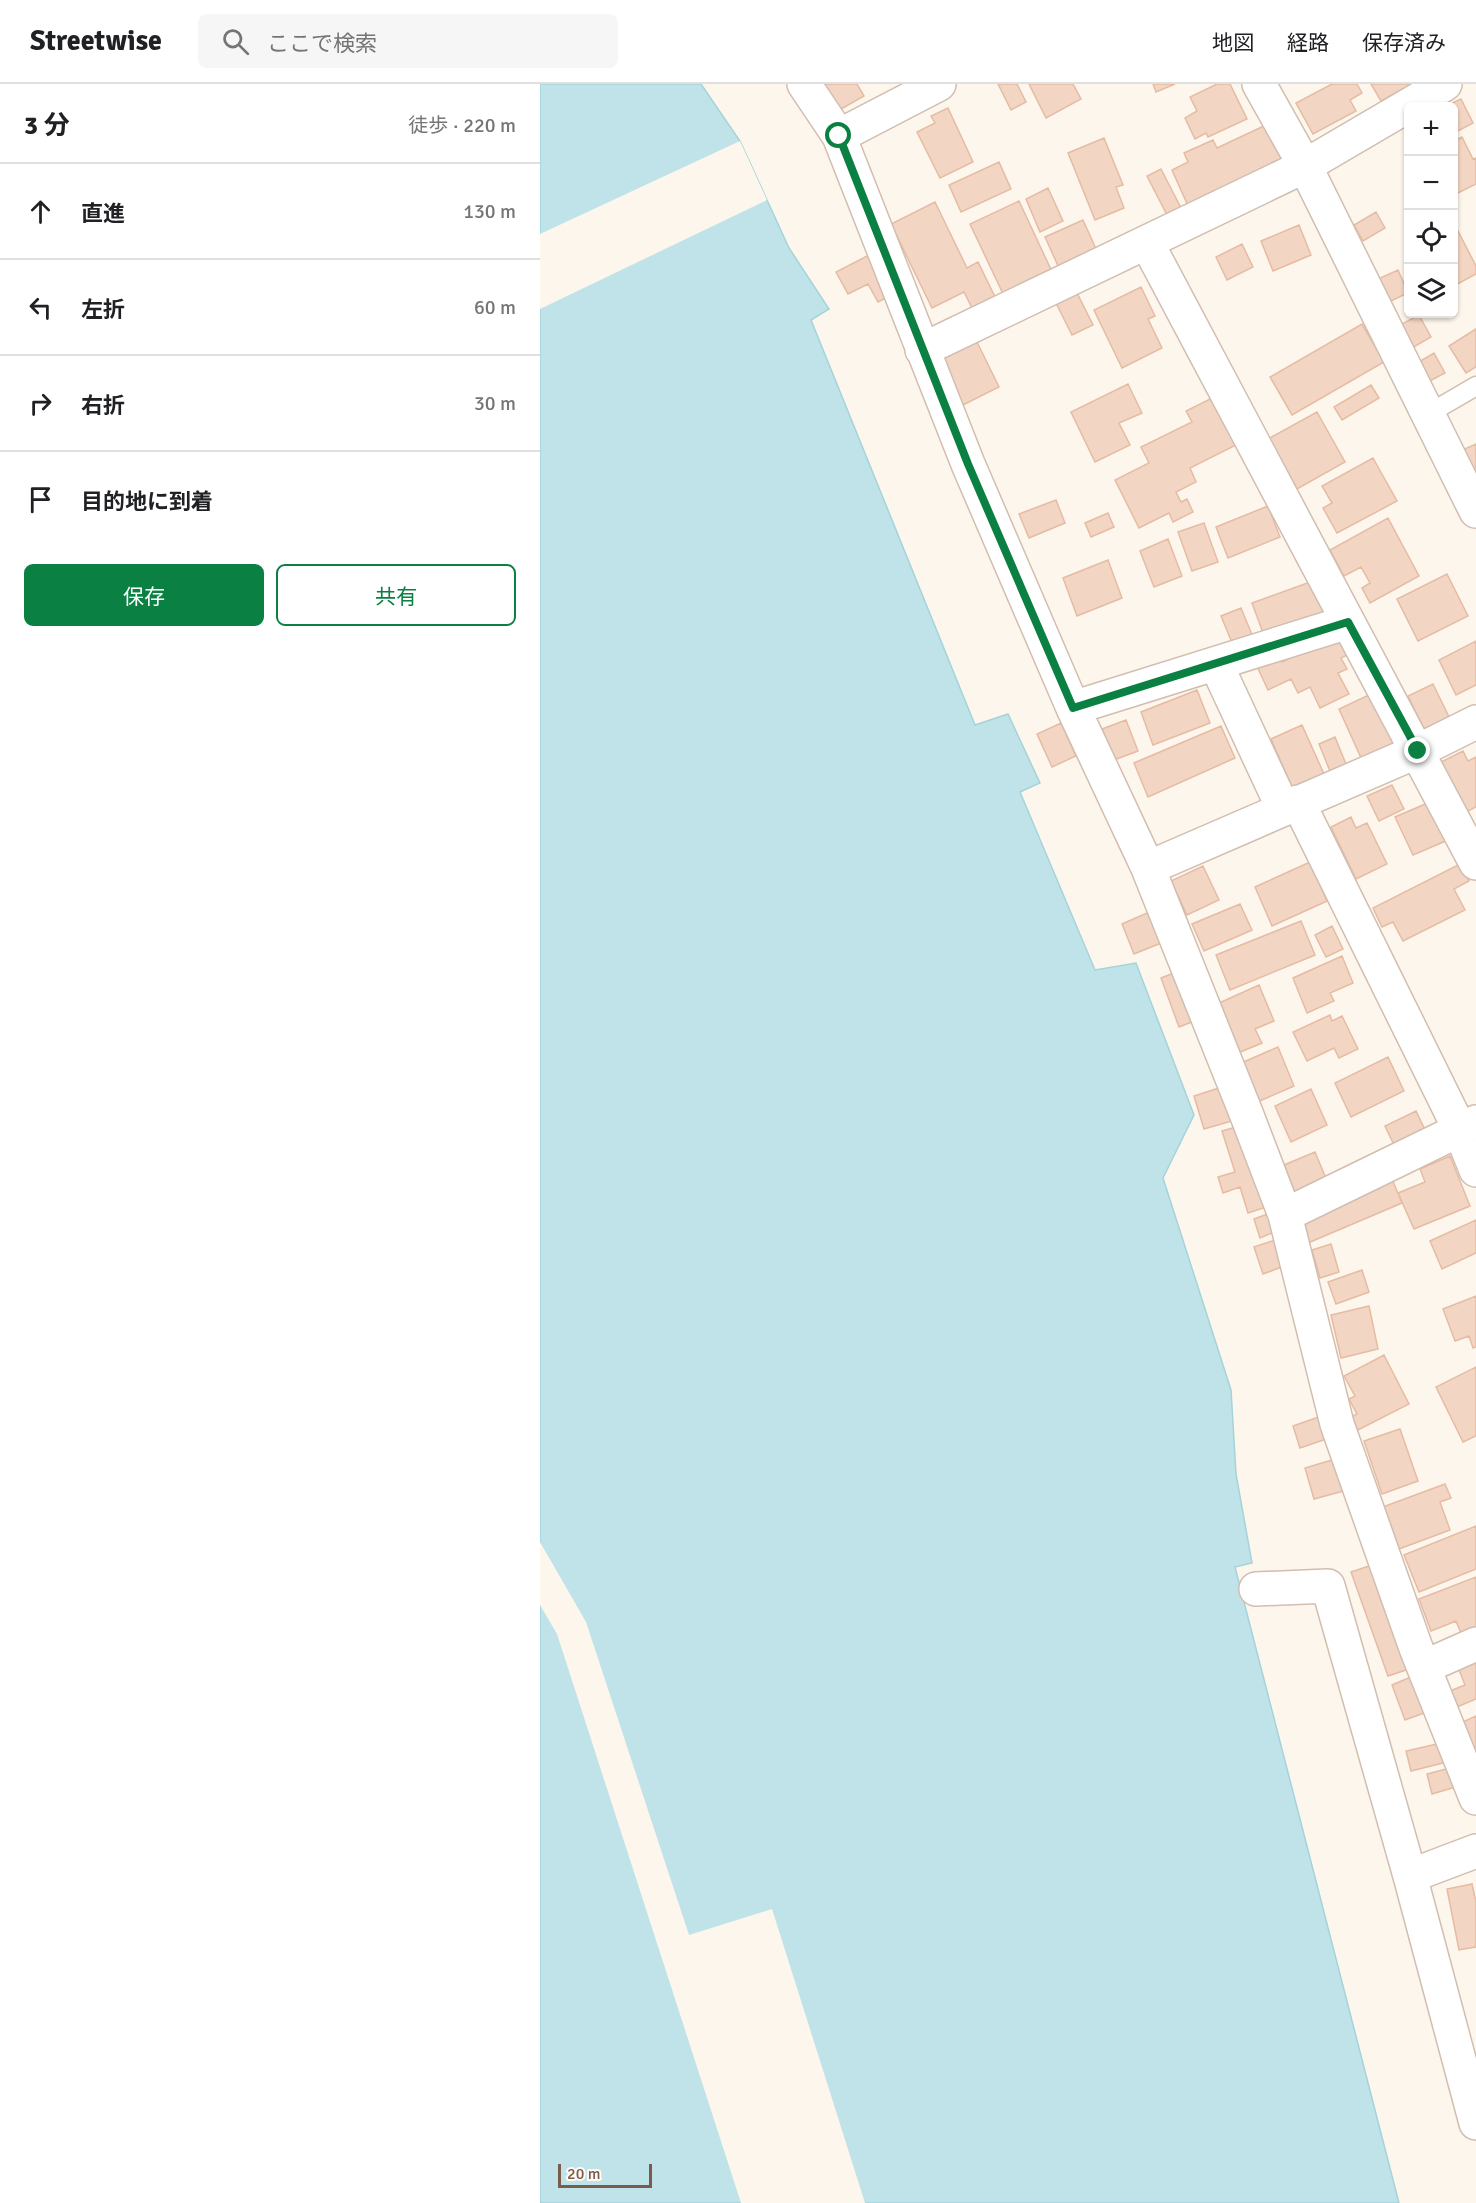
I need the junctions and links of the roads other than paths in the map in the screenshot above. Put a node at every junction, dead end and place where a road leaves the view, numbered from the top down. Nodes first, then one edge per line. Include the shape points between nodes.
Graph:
1 (804, 84) edge
2 (939, 84) edge
3 (1259, 84) edge
4 (1445, 84) edge
5 (839, 136) junction
6 (1305, 166) junction
7 (1147, 243) junction
8 (922, 350) junction
9 (1476, 386) edge
10 (1428, 414) junction
11 (1476, 511) edge
12 (1348, 622) junction
13 (1216, 664) junction
14 (1073, 708) junction
15 (1476, 722) edge
16 (1418, 751) junction
17 (1290, 805) junction
18 (1476, 863) edge
19 (1148, 868) junction
20 (1468, 1126) edge
21 (1476, 1170) edge
22 (1285, 1215) junction
23 (1256, 1589) dead end
24 (1476, 1644) edge
25 (1424, 1667) junction
26 (1476, 1798) edge
27 (1476, 1851) edge
28 (1410, 1876) junction
29 (1476, 2123) edge

1 - 5 street
2 - 5 street
3 - 6 street
4 - 6 street
5 - 8 street
6 - 7 street
6 - 10 street
7 - 8 street
7 - 12 street
8 - 14 street
9 - 10 lane
10 - 11 street
12 - 13 street
12 - 16 street
13 - 14 street
13 - 17 street
14 - 19 street
15 - 16 street
16 - 17 street
16 - 18 street
17 - 19 street
17 - 20 street
19 - 22 street
20 - 21 street
20 - 22 street
22 - 25 street via 1337,1425
23 - 28 street via 1328,1586
24 - 25 street
25 - 26 street
27 - 28 street
28 - 29 street

